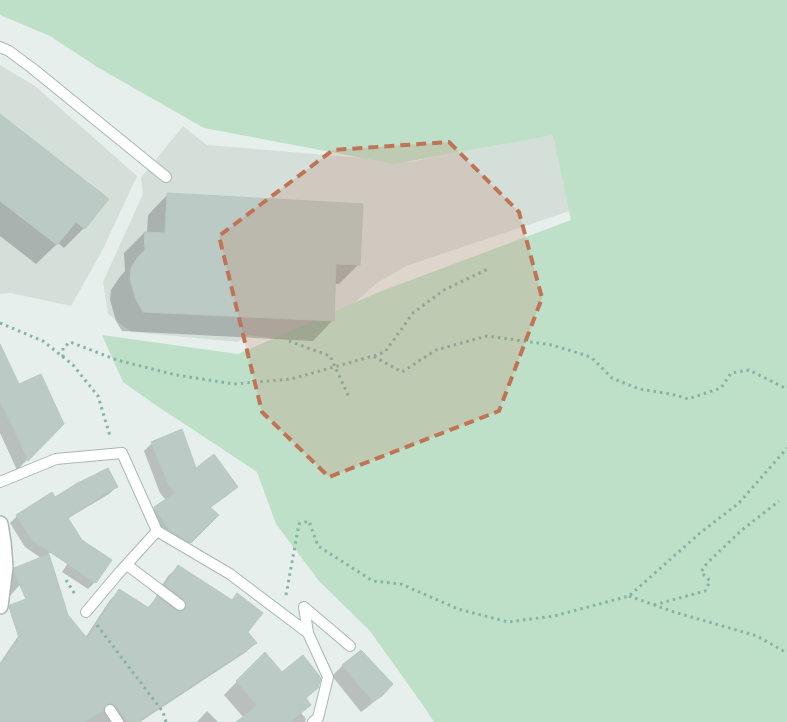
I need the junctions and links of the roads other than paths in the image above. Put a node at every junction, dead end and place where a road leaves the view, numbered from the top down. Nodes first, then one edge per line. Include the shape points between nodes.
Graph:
1 (0, 47) edge
2 (166, 176) dead end
3 (0, 482) edge
4 (0, 524) edge
5 (157, 531) junction
6 (127, 565) junction
7 (180, 605) dead end
8 (0, 606) edge
9 (86, 612) road end
10 (308, 633) junction
11 (350, 646) dead end
12 (110, 710) dead end
13 (319, 721) edge
14 (118, 722) edge

1 - 2 lane via 32,68
3 - 5 lane via 56,459 122,453
4 - 8 street via 5,567
5 - 6 lane
5 - 10 lane via 230,574
6 - 7 lane
6 - 9 lane
10 - 11 lane via 304,607
10 - 13 lane via 328,677
12 - 14 lane

